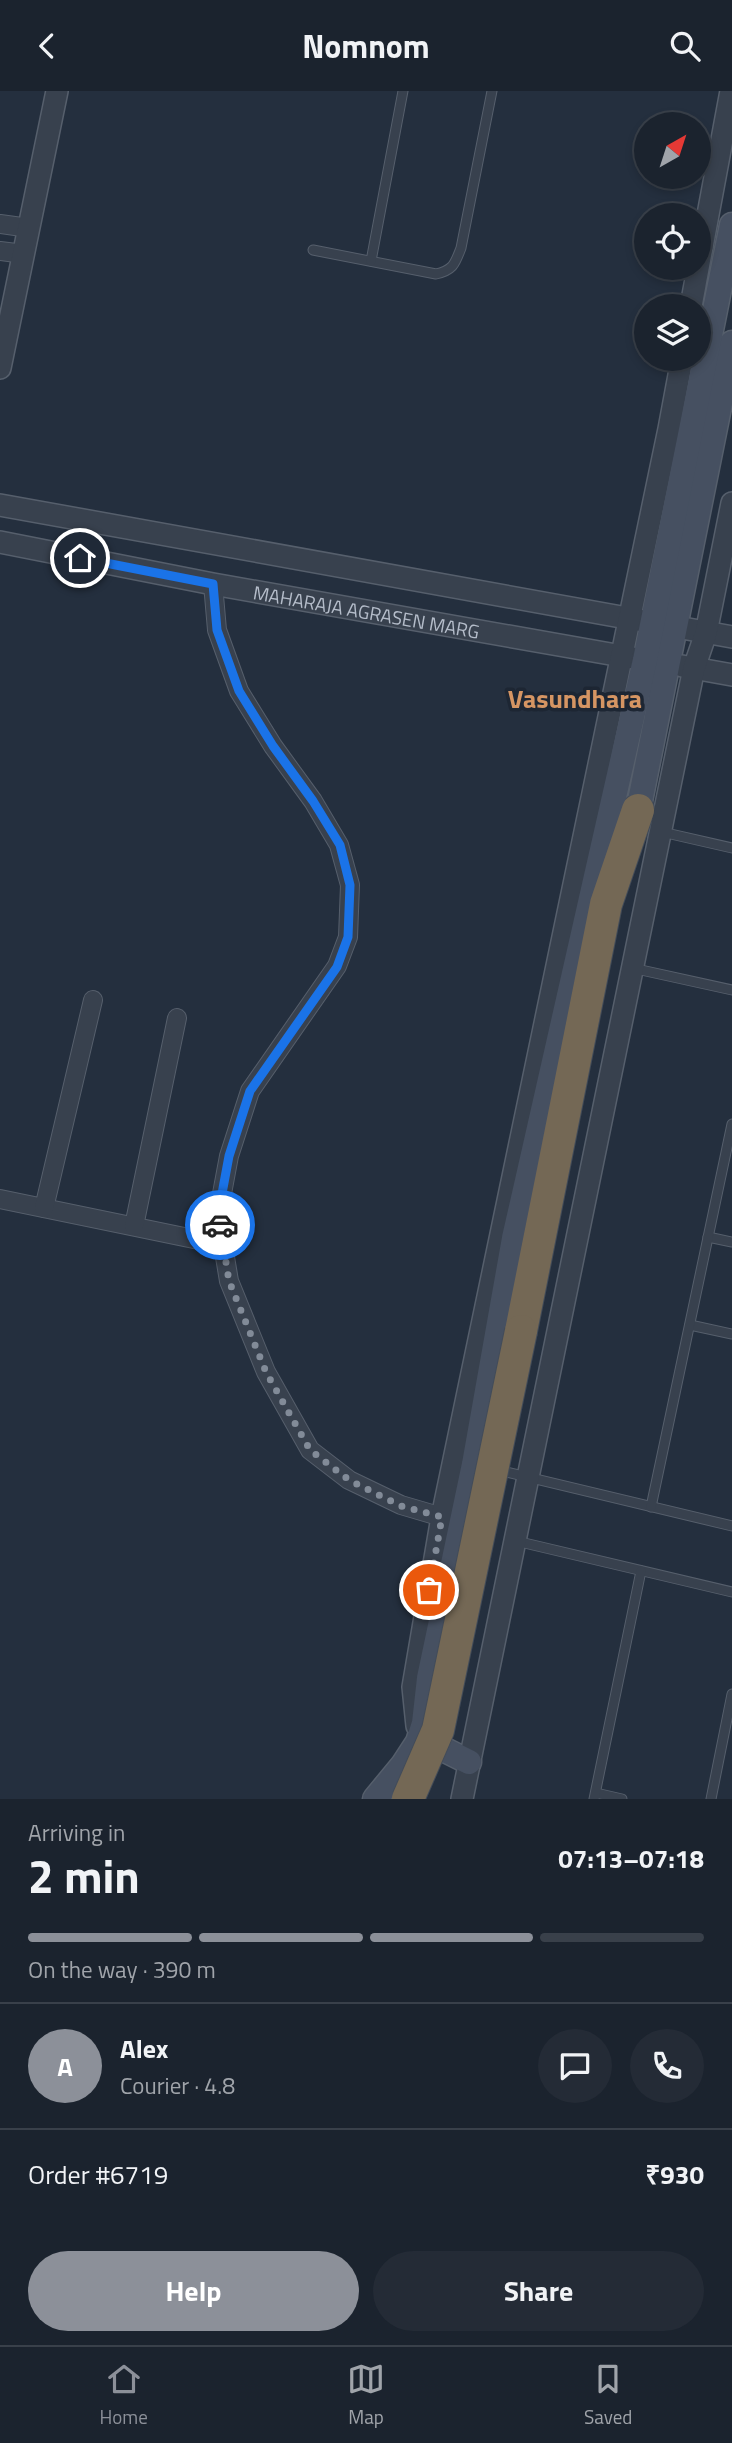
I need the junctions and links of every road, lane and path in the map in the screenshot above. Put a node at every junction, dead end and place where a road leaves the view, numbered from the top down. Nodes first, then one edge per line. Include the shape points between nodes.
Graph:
1 (57, 91) edge
2 (403, 91) edge
3 (492, 91) edge
4 (731, 91) edge
5 (0, 224) edge
6 (732, 225) edge
7 (29, 228) junction
8 (313, 250) dead end
9 (0, 251) edge
10 (24, 254) junction
11 (371, 261) junction
12 (693, 294) edge
13 (732, 343) edge
14 (0, 368) edge
15 (681, 371) edge
16 (732, 503) edge
17 (0, 505) edge
18 (0, 542) edge
19 (213, 584) junction
20 (652, 623) junction
21 (706, 633) junction
22 (732, 637) edge
23 (644, 660) junction
24 (694, 669) junction
25 (732, 675) edge
26 (638, 810) junction
27 (661, 832) junction
28 (732, 848) edge
29 (632, 968) junction
30 (732, 990) edge
31 (93, 1000) dead end
32 (177, 1019) dead end
33 (732, 1124) edge
34 (0, 1199) edge
35 (44, 1208) junction
36 (134, 1226) junction
37 (708, 1237) junction
38 (732, 1242) edge
39 (223, 1245) junction
40 (690, 1325) junction
41 (732, 1333) edge
42 (502, 1471) junction
43 (528, 1477) junction
44 (651, 1507) junction
45 (442, 1517) junction
46 (732, 1526) edge
47 (515, 1541) junction
48 (641, 1571) junction
49 (732, 1592) edge
50 (732, 1695) edge
51 (729, 1729) edge
52 (429, 1745) junction
53 (470, 1762) junction
54 (403, 1765) junction
55 (429, 1774) junction
56 (595, 1796) edge
57 (375, 1799) edge
58 (408, 1799) edge
59 (414, 1799) edge
60 (462, 1799) edge
61 (622, 1799) edge
62 (711, 1799) edge

1 - 7 street
2 - 11 lane
3 - 11 lane via 455,263 447,272 436,274
4 - 12 street
5 - 7 street
6 - 20 main road
7 - 10 street
8 - 11 lane
9 - 10 street
10 - 14 street
13 - 20 main road
15 - 20 street
16 - 21 street
17 - 20 street, MAHARAJA AGRASEN MARG
18 - 19 street, MAHARAJA AGRASEN MARG
19 - 23 street, MAHARAJA AGRASEN MARG
19 - 39 street via 217,630 239,691 340,845 350,885 348,937 337,967 250,1091 229,1156 218,1215
20 - 21 street, MAHARAJA AGRASEN MARG
20 - 23 main road
20 - 23 street
21 - 22 street, MAHARAJA AGRASEN MARG
21 - 24 street
23 - 24 street, MAHARAJA AGRASEN MARG
23 - 26 main road
23 - 45 street
23 - 52 main road via 514,1238 474,1464 429,1678 424,1723
24 - 25 street, MAHARAJA AGRASEN MARG
24 - 27 street
26 - 42 main road via 551,1252
26 - 58 highway, bridge via 606,904 438,1730
27 - 28 lane
27 - 29 street
29 - 30 lane
29 - 43 street
31 - 35 street
32 - 36 street
33 - 37 lane
34 - 35 street
35 - 36 street
36 - 39 street
37 - 38 lane
37 - 40 lane
39 - 45 street via 229,1281 266,1372 310,1450 349,1480 401,1506
40 - 41 lane
40 - 44 lane
42 - 43 lane
42 - 52 main road via 458,1691
43 - 44 lane
43 - 47 street
44 - 46 lane
45 - 52 street via 413,1687
47 - 48 lane
47 - 53 street
48 - 49 lane
48 - 56 lane
50 - 51 lane
51 - 62 lane
52 - 53 main road
52 - 54 main road
52 - 55 main road
53 - 60 street
54 - 55 main road
54 - 57 main road
55 - 59 main road
56 - 61 lane

